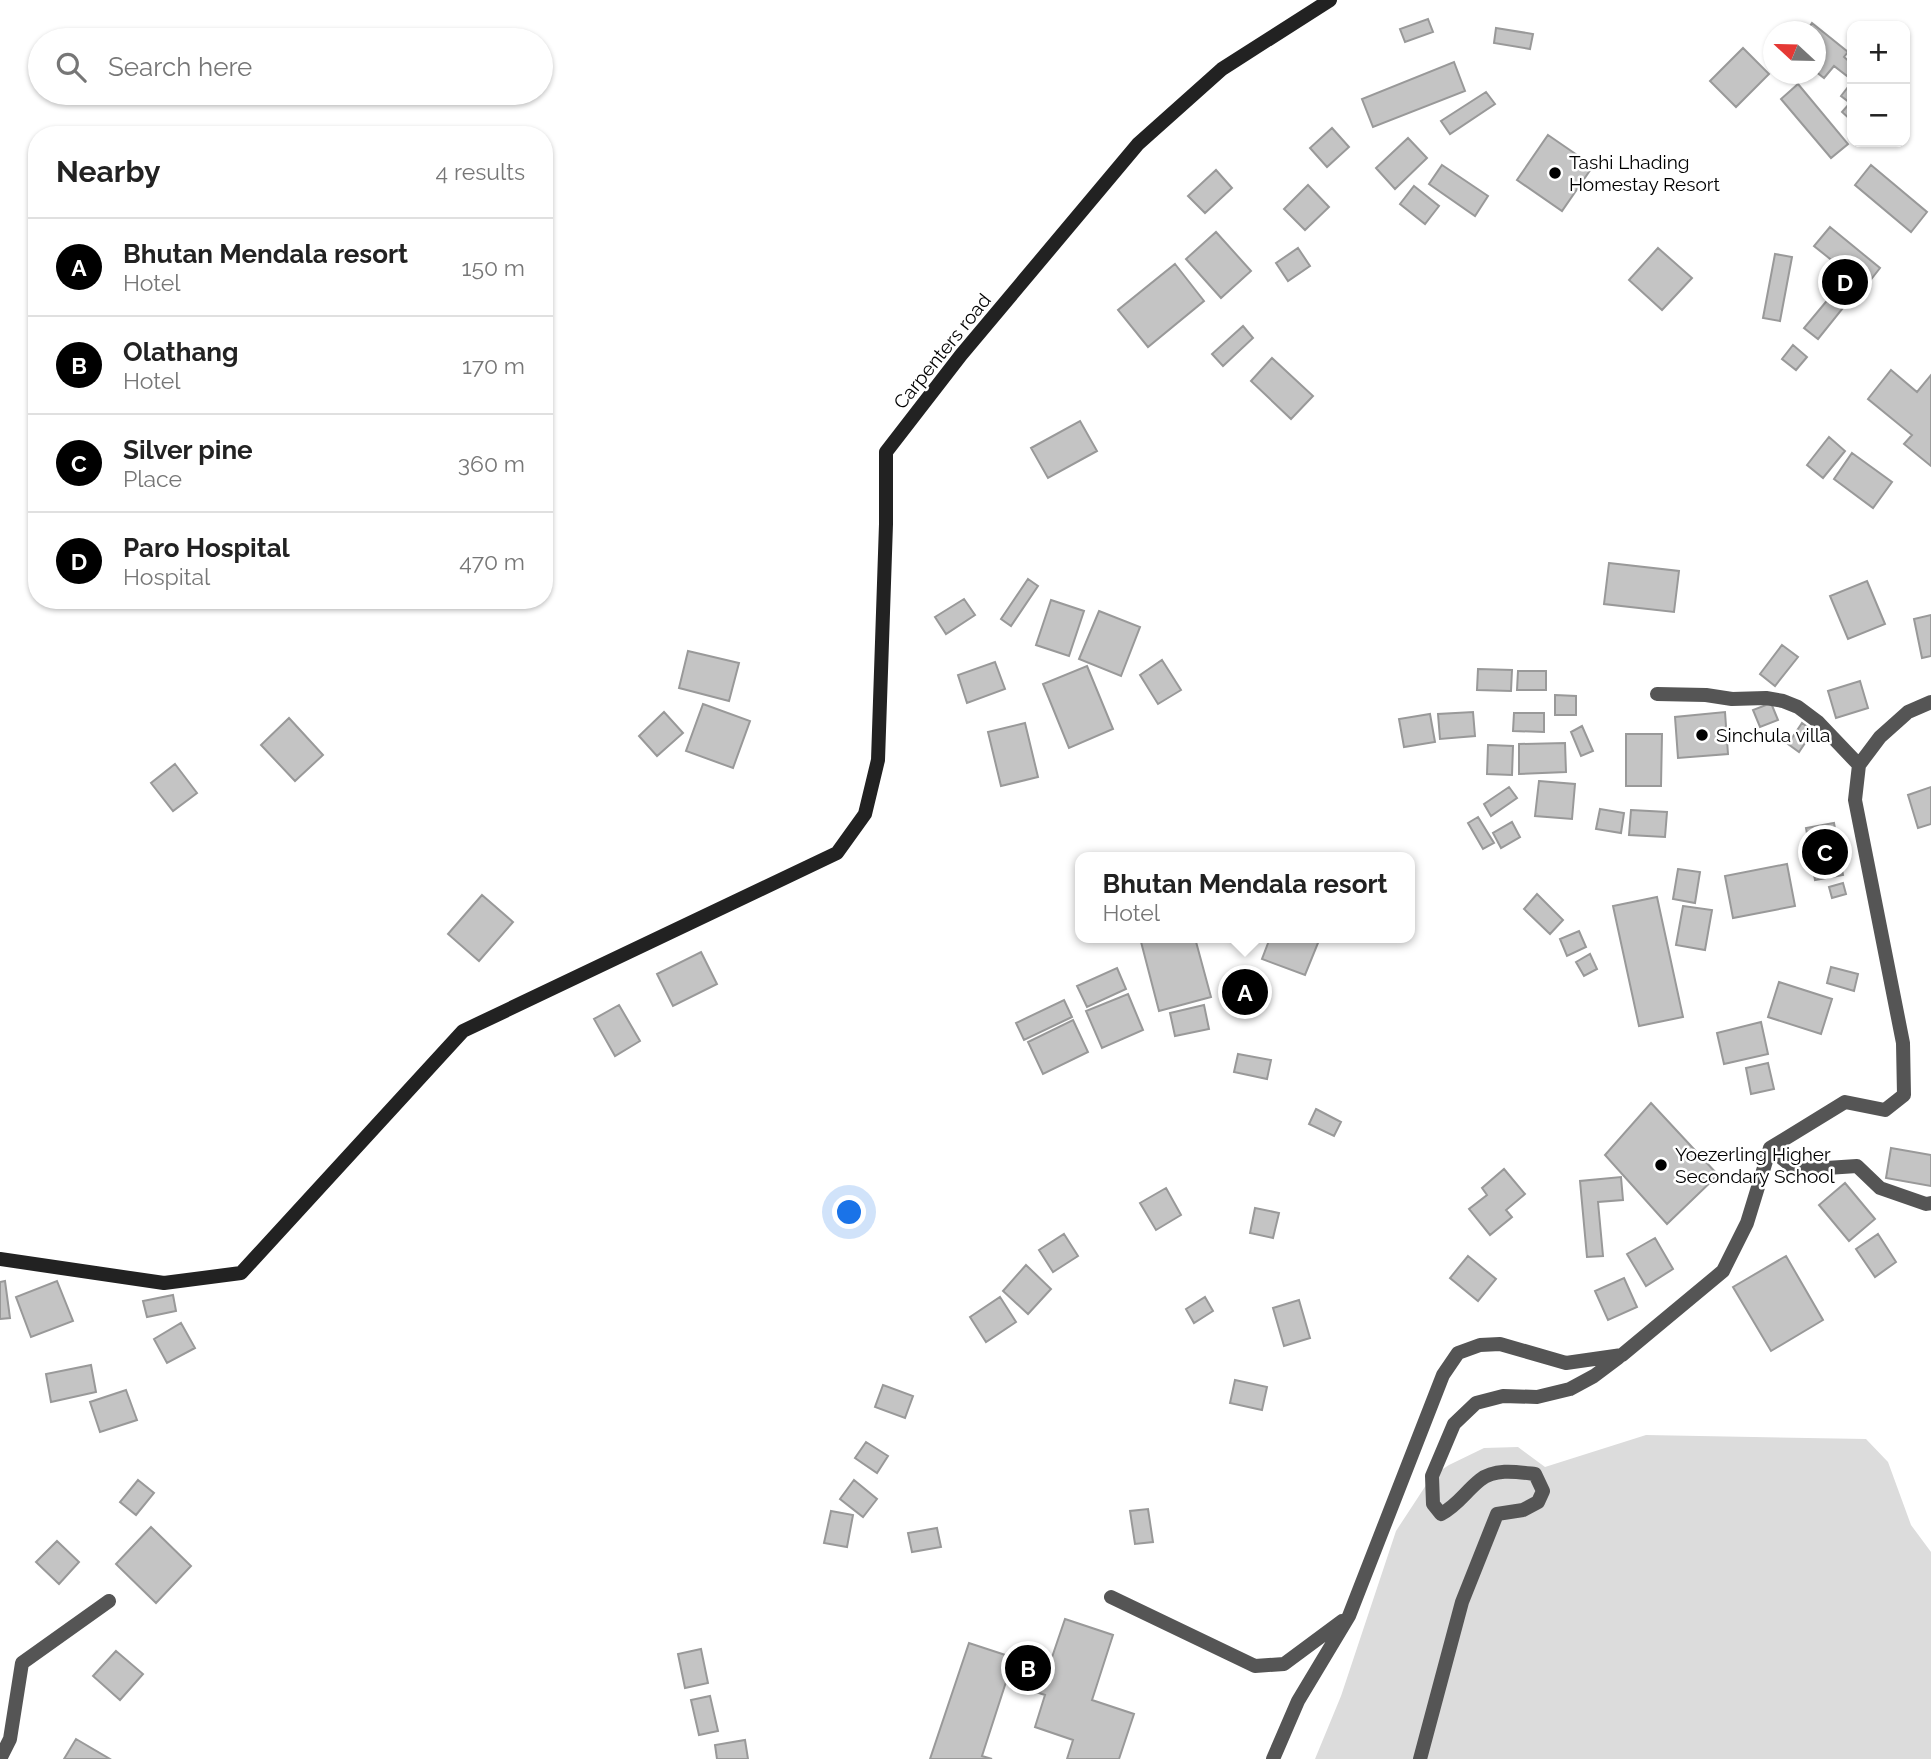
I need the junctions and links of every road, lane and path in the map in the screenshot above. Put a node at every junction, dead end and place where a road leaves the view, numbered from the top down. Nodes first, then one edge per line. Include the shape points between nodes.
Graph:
1 (1330, 0) edge
2 (1657, 694) dead end
3 (1931, 702) edge
4 (1859, 765) junction
5 (1770, 1147) junction
6 (1931, 1203) edge
7 (0, 1259) edge
8 (1622, 1355) junction
9 (1111, 1597) dead end
10 (108, 1601) dead end
11 (1349, 1616) junction
12 (0, 1759) edge
13 (1273, 1759) edge
14 (1420, 1759) edge

1 - 7 street, Carpenters road via 1222,69 1138,144 886,452 878,760 865,814 837,853 463,1031 241,1273 164,1283
2 - 4 street via 1783,701 1818,722
3 - 4 street via 1908,712 1880,737
4 - 5 street via 1855,800 1903,1043 1904,1095 1885,1110 1845,1102
5 - 6 street via 1796,1170 1857,1166 1880,1188
5 - 8 street via 1747,1223 1723,1271
8 - 11 street via 1566,1363 1500,1344 1458,1353 1443,1375
8 - 14 street via 1570,1389 1476,1403 1454,1424 1432,1476 1433,1504 1441,1514 1482,1478 1507,1471 1535,1474 1543,1490 1538,1502 1523,1510 1497,1514 1462,1602
9 - 11 street via 1255,1666 1284,1664
10 - 12 street via 22,1663 10,1740
11 - 13 street via 1298,1701

